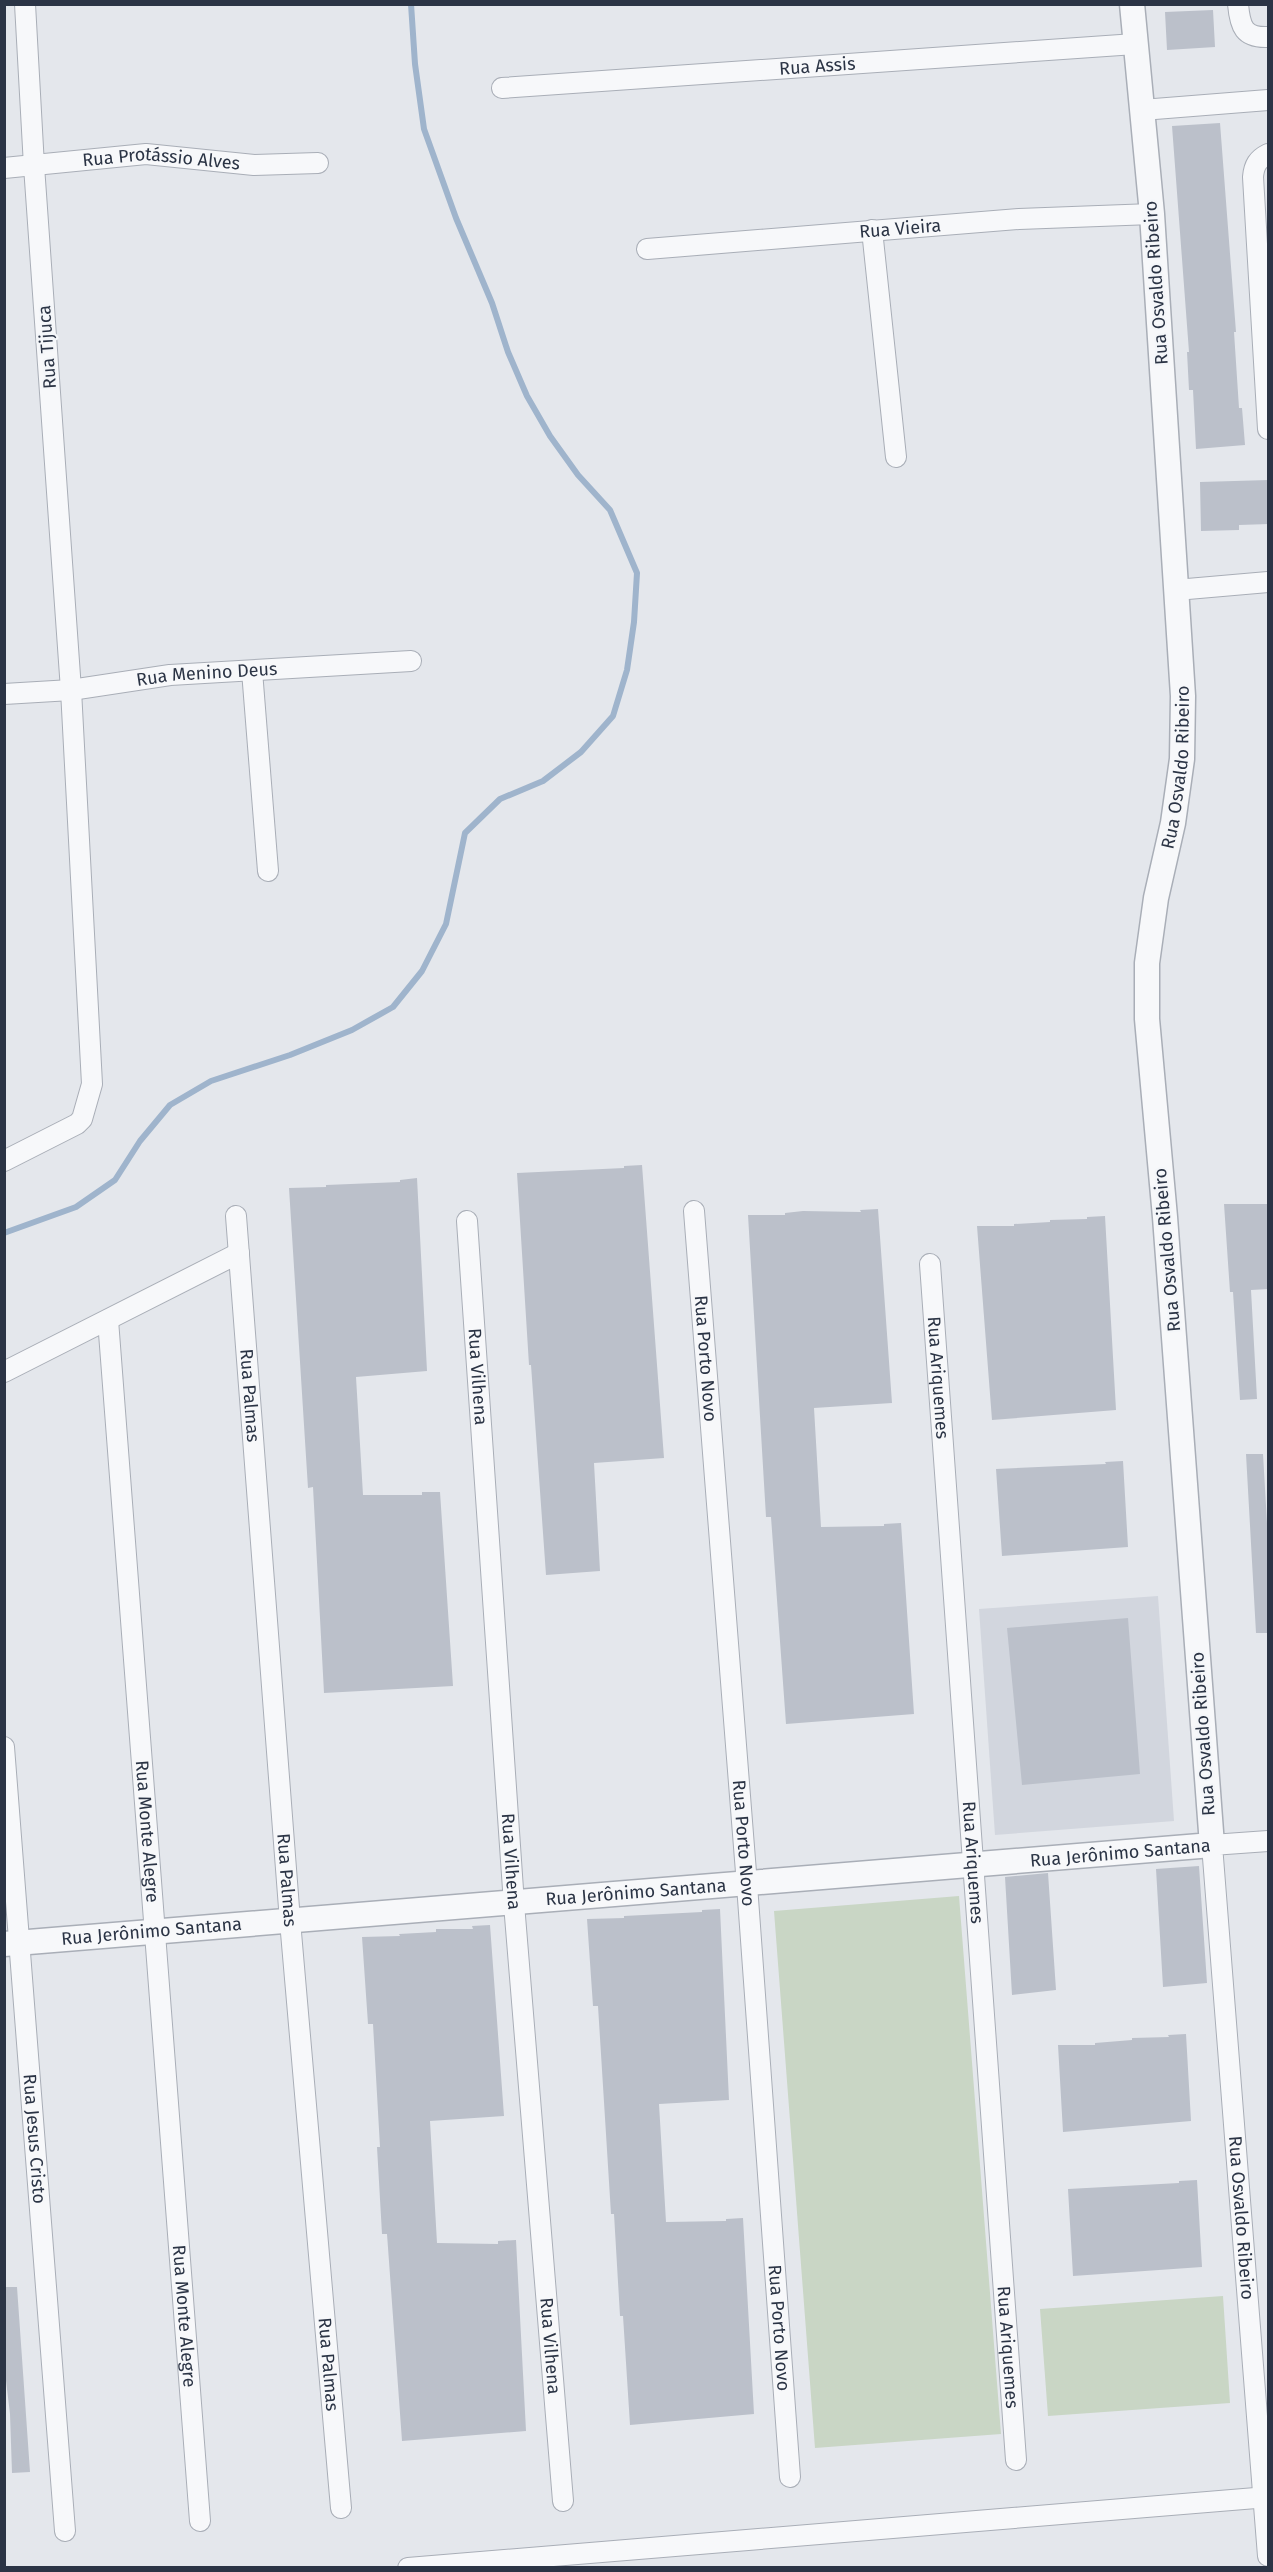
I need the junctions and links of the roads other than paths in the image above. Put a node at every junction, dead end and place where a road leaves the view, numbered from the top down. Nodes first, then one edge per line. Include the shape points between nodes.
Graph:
1 (25, 4) edge
2 (1132, 4) edge
3 (1238, 4) edge
4 (1269, 37) edge
5 (1135, 44) junction
6 (502, 88) dead end
7 (1269, 100) edge
8 (1142, 110) junction
9 (1269, 154) edge
10 (318, 163) dead end
11 (34, 166) junction
12 (4, 168) edge
13 (1152, 214) junction
14 (872, 230) junction
15 (647, 249) dead end
16 (1269, 429) edge
17 (896, 457) dead end
18 (1269, 582) edge
19 (1176, 590) junction
20 (411, 661) dead end
21 (252, 671) junction
22 (71, 690) junction
23 (4, 694) edge
24 (268, 871) dead end
25 (4, 1161) edge
26 (694, 1211) dead end
27 (236, 1216) dead end
28 (467, 1221) dead end
29 (239, 1253) junction
30 (930, 1264) dead end
31 (108, 1320) junction
32 (4, 1372) edge
33 (4, 1748) edge
34 (1269, 1841) edge
35 (1212, 1845) junction
36 (975, 1866) junction
37 (747, 1885) junction
38 (514, 1904) junction
39 (290, 1921) junction
40 (154, 1930) junction
41 (12, 1943) edge
42 (1016, 2460) dead end
43 (790, 2477) dead end
44 (1266, 2497) edge
45 (563, 2501) dead end
46 (341, 2508) dead end
47 (200, 2521) dead end
48 (65, 2531) dead end
49 (1269, 2556) edge
50 (576, 2561) edge
51 (408, 2568) edge

1 - 11 street, Rua Tijuca
2 - 5 street, Rua Osvaldo Ribeiro
3 - 4 street via 1240,24 1245,30 1257,37
5 - 6 street, Rua Assis
5 - 8 street, Rua Osvaldo Ribeiro
7 - 8 street
8 - 13 street, Rua Osvaldo Ribeiro
9 - 16 street via 1254,167 1253,177
10 - 11 street, Rua Protássio Alves via 254,165 146,154
11 - 12 street, Rua Protássio Alves
11 - 22 street, Rua Tijuca
13 - 14 street, Rua Vieira
13 - 19 street, Rua Osvaldo Ribeiro
14 - 15 street, Rua Vieira
14 - 17 street
18 - 19 street
19 - 35 street, Rua Osvaldo Ribeiro via 1183,696 1182,759 1154,909 1147,963 1147,1019
20 - 21 street, Rua Menino Deus
21 - 22 street, Rua Menino Deus via 170,675
21 - 24 street
22 - 23 street, Rua Menino Deus
22 - 25 street, Rua Tijuca via 92,1084 77,1124
26 - 37 street, Rua Porto Novo
27 - 29 street, Rua Palmas
28 - 38 street, Rua Vilhena
29 - 31 street
29 - 39 street, Rua Palmas
30 - 36 street, Rua Ariquemes
31 - 32 street
31 - 40 street, Rua Monte Alegre
33 - 41 street, Rua Jesus Cristo
34 - 35 street, Rua Jerônimo Santana
35 - 36 street, Rua Jerônimo Santana
35 - 44 street, Rua Osvaldo Ribeiro
36 - 37 street, Rua Jerônimo Santana
36 - 42 street, Rua Ariquemes
37 - 38 street, Rua Jerônimo Santana
37 - 43 street, Rua Porto Novo
38 - 39 street, Rua Jerônimo Santana
38 - 45 street, Rua Vilhena
39 - 40 street, Rua Jerônimo Santana
39 - 46 street, Rua Palmas
40 - 41 street, Rua Jerônimo Santana
40 - 47 street, Rua Monte Alegre
41 - 48 street, Rua Jesus Cristo
44 - 49 street, Rua Osvaldo Ribeiro
44 - 50 street
50 - 51 street

